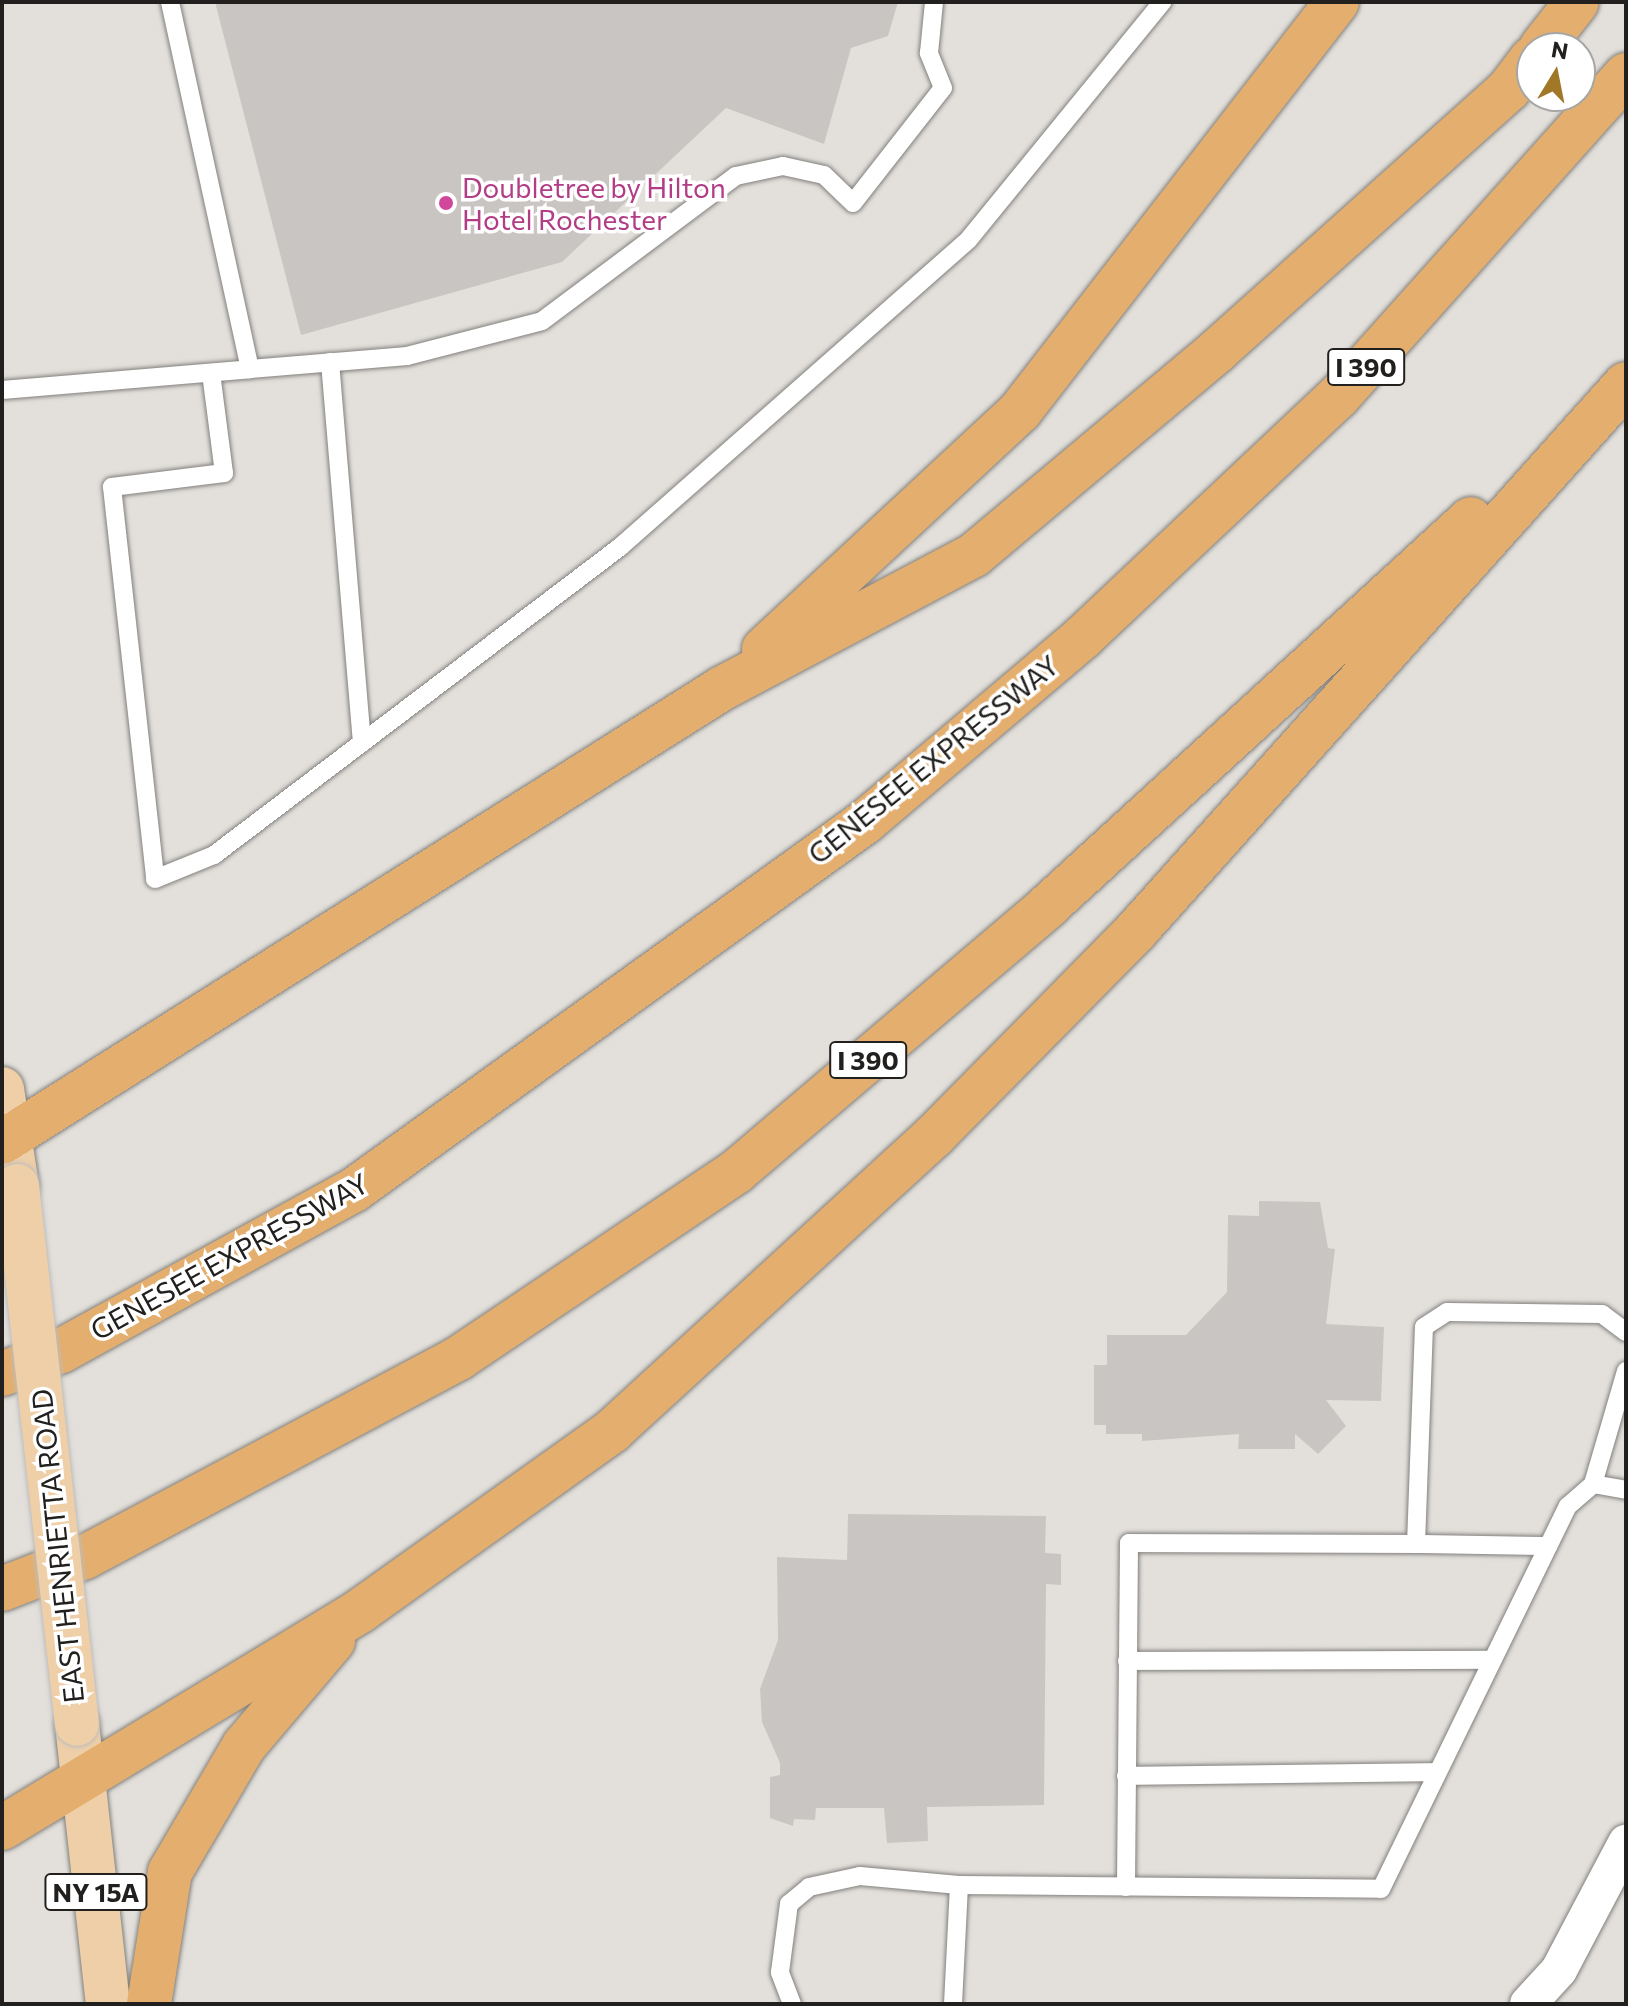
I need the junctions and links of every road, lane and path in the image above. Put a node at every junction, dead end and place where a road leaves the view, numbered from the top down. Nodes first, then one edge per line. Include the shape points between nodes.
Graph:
1 (170, 2) edge
2 (934, 2) edge
3 (1162, 2) edge
4 (1337, 2) edge
5 (1577, 2) edge
6 (1554, 32) edge
7 (1626, 75) edge
8 (1516, 80) edge
9 (330, 362) junction
10 (250, 369) junction
11 (211, 373) junction
12 (1626, 381) edge
13 (2, 390) edge
14 (721, 689) junction
15 (362, 743) junction
16 (2, 1089) edge
17 (6, 1140) edge
18 (1626, 1332) edge
19 (1626, 1371) edge
20 (2, 1374) edge
21 (1593, 1484) junction
22 (1626, 1490) edge
23 (1416, 1544) junction
24 (1548, 1546) junction
25 (2, 1589) edge
26 (360, 1611) junction
27 (1491, 1660) junction
28 (1127, 1661) junction
29 (1436, 1772) junction
30 (1126, 1776) junction
31 (83, 1779) junction
32 (2, 1828) edge
33 (1626, 1843) edge
34 (959, 1885) junction
35 (1126, 1887) junction
36 (108, 2004) edge
37 (149, 2004) edge
38 (792, 2004) edge
39 (953, 2004) edge
40 (1528, 2004) edge

1 - 10 lane
2 - 9 lane via 929,53 943,88 853,203 824,175 783,166 736,176 542,321 407,356
3 - 15 lane via 969,239 620,547
4 - 14 highway via 1020,411
5 - 6 highway
7 - 20 highway, GENESEE EXPRESSWAY / I 390 via 1338,397 1083,637 865,822 354,1190 61,1351
8 - 14 highway via 1217,351 974,555
9 - 10 lane
9 - 15 lane
10 - 11 lane
11 - 13 lane
11 - 15 lane via 224,473 112,487 155,879 214,855
12 - 25 highway, I 390 via 1048,906 737,1171 459,1358 85,1557
12 - 26 highway via 1136,931 934,1136 612,1431
14 - 17 highway
16 - 17 main road, EAST HENRIETTA ROAD / NY 15A
17 - 31 main road, EAST HENRIETTA ROAD / NY 15A, bridge via 17,1186
18 - 23 lane via 1602,1314 1447,1312 1424,1327
19 - 21 lane
21 - 22 lane
21 - 24 lane via 1568,1506
23 - 24 lane
23 - 28 lane via 1129,1543
24 - 27 lane
26 - 31 highway
26 - 37 highway via 244,1746 170,1872
27 - 28 lane
27 - 29 lane
28 - 30 lane
29 - 30 lane
29 - 35 lane via 1381,1889
30 - 35 lane
31 - 32 highway
31 - 36 main road, EAST HENRIETTA ROAD / NY 15A
33 - 40 street via 1559,1970
34 - 35 lane
34 - 38 lane via 860,1876 809,1887 789,1904 780,1935 780,1972
34 - 39 lane

